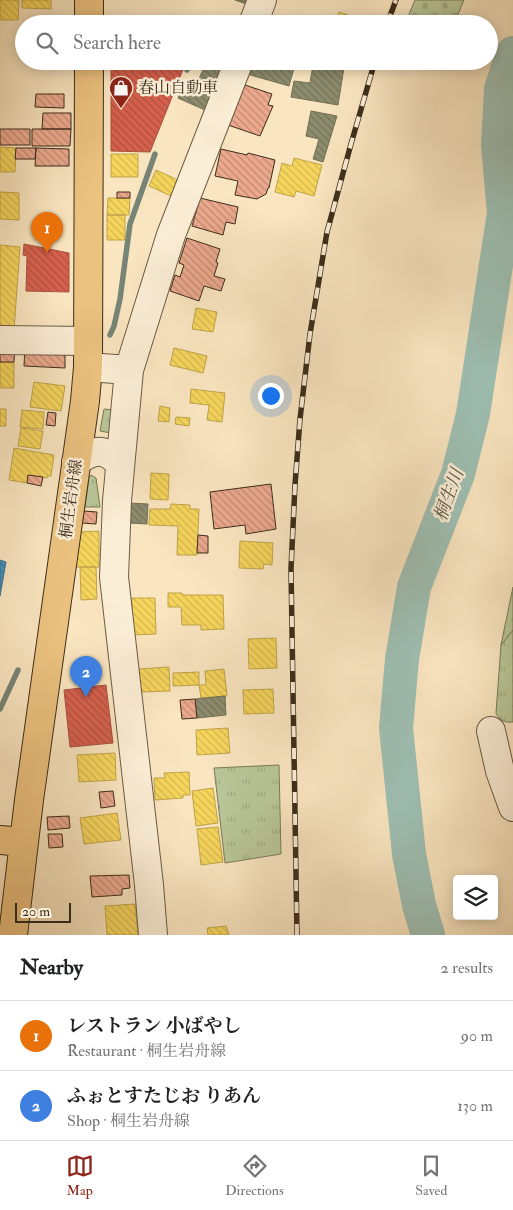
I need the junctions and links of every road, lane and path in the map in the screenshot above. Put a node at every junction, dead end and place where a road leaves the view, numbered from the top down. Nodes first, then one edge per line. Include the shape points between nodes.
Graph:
1 (89, 0) edge
2 (262, 0) edge
3 (89, 15) edge
4 (256, 15) edge
5 (89, 70) edge
6 (235, 70) edge
7 (0, 340) edge
8 (88, 354) junction
9 (129, 370) junction
10 (76, 462) junction
11 (120, 464) junction
12 (491, 731) dead end
13 (513, 807) edge
14 (12, 841) edge
15 (13, 935) edge
16 (153, 935) edge

1 - 3 main road
2 - 4 street
5 - 8 main road, 桐生岩舟線
6 - 9 street via 171,235
7 - 8 street
8 - 9 street
8 - 10 main road, 桐生岩舟線
9 - 11 street
10 - 11 street via 97,451 115,458
10 - 14 main road, 桐生岩舟線
11 - 16 street via 114,577
12 - 13 street
14 - 15 main road, 桐生岩舟線

